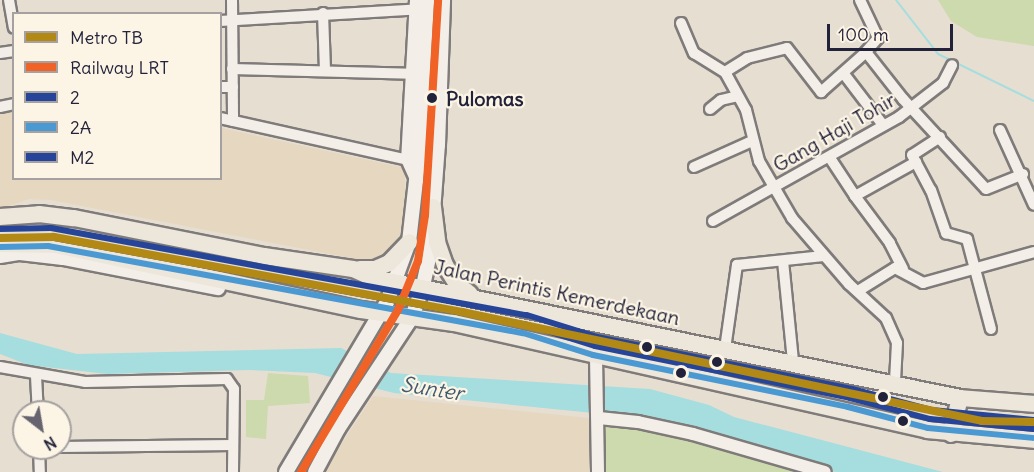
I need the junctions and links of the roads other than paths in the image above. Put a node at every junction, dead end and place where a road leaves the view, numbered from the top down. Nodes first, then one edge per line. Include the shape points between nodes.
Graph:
1 (9, 0) edge
2 (232, 0) edge
3 (443, 0) edge
4 (860, 0) edge
5 (422, 4) edge
6 (323, 13) junction
7 (12, 17) edge
8 (226, 21) edge
9 (681, 23) dead end
10 (866, 52) junction
11 (952, 65) dead end
12 (232, 69) junction
13 (325, 70) junction
14 (725, 72) junction
15 (418, 73) junction
16 (844, 74) junction
17 (222, 87) edge
18 (233, 87) junction
19 (738, 96) junction
20 (911, 108) junction
21 (710, 109) dead end
22 (222, 118) edge
23 (233, 121) junction
24 (883, 125) junction
25 (1000, 130) dead end
26 (940, 137) junction
27 (752, 141) junction
28 (830, 158) junction
29 (413, 161) junction
30 (916, 162) junction
31 (694, 166) dead end
32 (1023, 174) junction
33 (774, 187) junction
34 (855, 196) junction
35 (1034, 205) edge
36 (433, 207) junction
37 (0, 217) edge
38 (713, 221) dead end
39 (409, 242) junction
40 (0, 244) edge
41 (1034, 252) edge
42 (824, 255) junction
43 (0, 256) edge
44 (783, 261) junction
45 (975, 267) junction
46 (353, 269) junction
47 (903, 269) junction
48 (396, 281) junction
49 (423, 286) junction
50 (858, 291) junction
51 (473, 296) junction
52 (330, 304) junction
53 (381, 314) junction
54 (412, 317) junction
55 (991, 329) dead end
56 (725, 349) junction
57 (596, 357) junction
58 (793, 362) junction
59 (0, 367) edge
60 (36, 376) junction
61 (895, 382) junction
62 (960, 398) junction
63 (37, 400) edge
64 (1034, 404) edge
65 (598, 417) junction
66 (951, 434) junction
67 (1034, 440) edge
68 (233, 445) junction
69 (72, 447) edge
70 (233, 472) edge
71 (286, 472) edge
72 (315, 472) edge
73 (598, 472) edge
74 (825, 472) edge

1 - 7 street
2 - 8 street
3 - 36 main road
4 - 10 street via 878,38
5 - 6 street
5 - 15 main road
6 - 8 street
6 - 13 street
8 - 12 street
9 - 14 street via 694,53
10 - 16 street
10 - 20 street
11 - 20 street, Gang Haji Tohir via 947,78
12 - 13 street
12 - 18 street
13 - 15 street
14 - 16 street via 747,58 787,48 820,92
14 - 19 street
15 - 29 main road
16 - 24 street
17 - 18 street
18 - 23 street
19 - 21 street via 721,100
19 - 27 street via 750,122
20 - 24 street, Gang Haji Tohir
20 - 26 street
22 - 23 street
23 - 29 street
24 - 28 street, Gang Haji Tohir
25 - 32 street
26 - 30 street via 913,154
26 - 32 street via 986,189
27 - 31 street
27 - 33 street
28 - 33 street, Gang Haji Tohir
28 - 34 street
29 - 39 main road via 417,181
30 - 34 street
30 - 45 street via 946,233 953,238 965,236
32 - 35 street
33 - 38 street, Gang Haji Tohir
33 - 42 street via 792,218
34 - 47 street via 890,243
36 - 49 main road
36 - 51 highway via 437,242 445,265 457,284
37 - 46 highway, Jalan Perintis Kemerdekaan via 39,214 74,218 264,256
39 - 46 highway via 381,267
39 - 48 main road
40 - 52 highway via 56,245 246,282
41 - 45 street
42 - 44 street
42 - 50 street
43 - 52 main road via 63,258 291,302
44 - 56 street via 737,265
44 - 58 street
45 - 47 street via 923,283
45 - 55 street
46 - 48 highway, Jalan Perintis Kemerdekaan via 373,278
47 - 50 street via 886,272
48 - 49 highway, Jalan Perintis Kemerdekaan
48 - 53 main road
49 - 51 highway, Jalan Perintis Kemerdekaan
49 - 54 main road
50 - 61 street via 886,318 895,334
51 - 56 highway, Jalan Perintis Kemerdekaan
52 - 53 highway
53 - 54 highway
53 - 71 main road via 360,342
54 - 57 highway via 454,323
54 - 72 main road via 384,356
56 - 58 highway, Jalan Perintis Kemerdekaan
57 - 65 street
57 - 66 highway via 790,396
58 - 61 highway, Jalan Perintis Kemerdekaan
59 - 60 street
60 - 63 street
60 - 68 street via 85,382 219,376 234,386
61 - 62 highway, Jalan Perintis Kemerdekaan
62 - 64 highway, Jalan Perintis Kemerdekaan
62 - 66 highway
65 - 73 street
65 - 74 street via 684,432
66 - 67 highway
68 - 69 street
68 - 70 street

